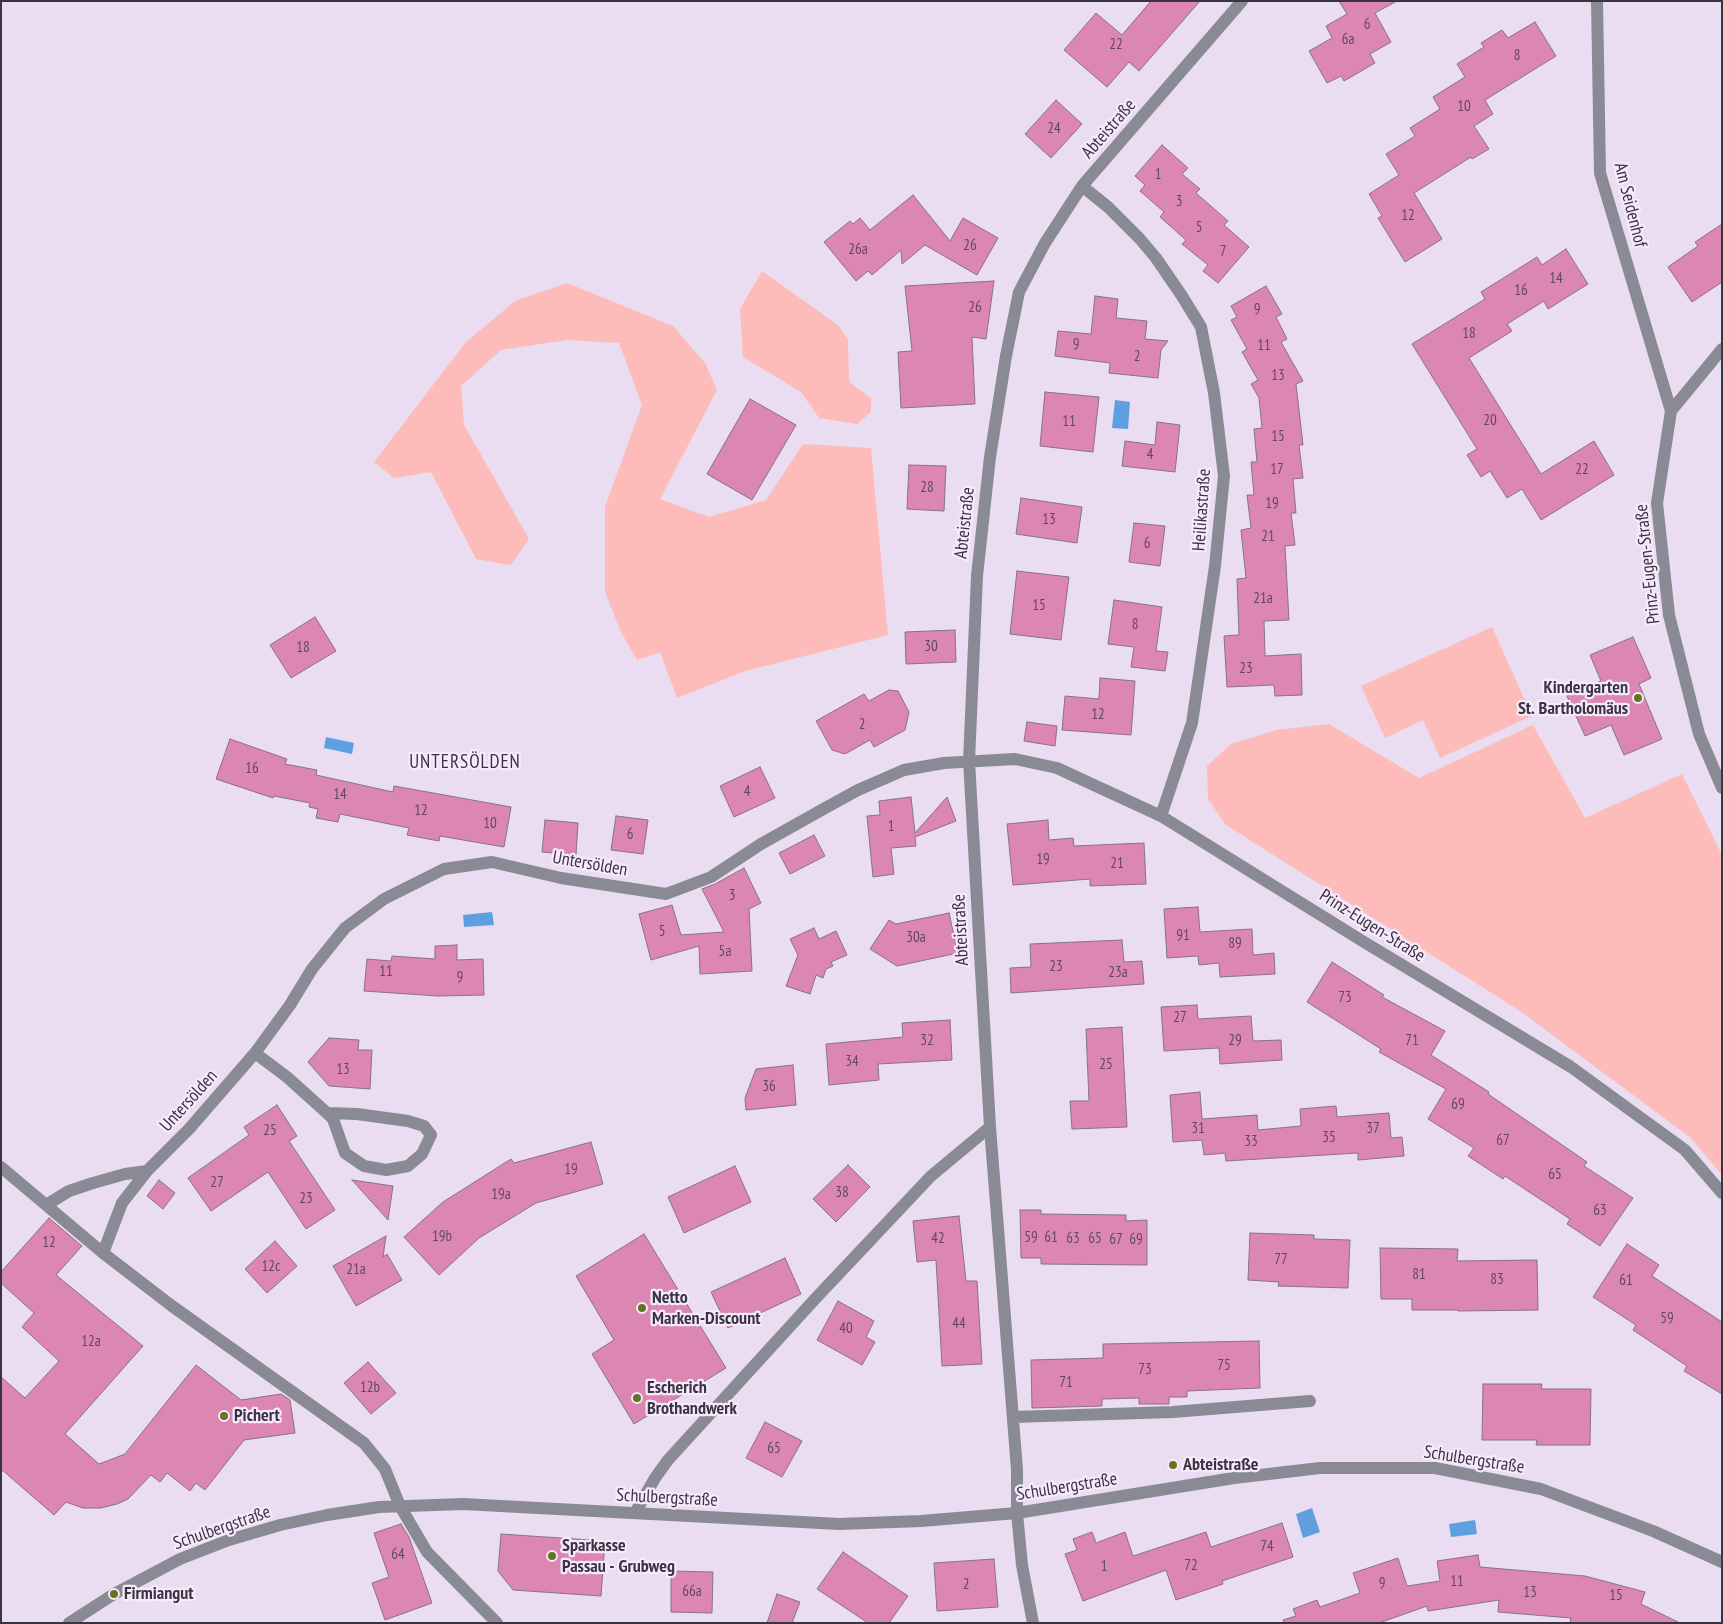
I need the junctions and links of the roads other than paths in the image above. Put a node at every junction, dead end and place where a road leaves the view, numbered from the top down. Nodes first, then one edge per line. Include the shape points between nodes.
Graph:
1 (1242, 1) edge
2 (1597, 1) edge
3 (1082, 186) junction
4 (1722, 349) edge
5 (1670, 410) junction
6 (969, 761) junction
7 (1722, 788) edge
8 (1161, 816) junction
9 (255, 1053) junction
10 (327, 1113) junction
11 (990, 1127) junction
12 (1, 1167) edge
13 (147, 1171) junction
14 (1722, 1193) edge
15 (46, 1205) junction
16 (103, 1253) junction
17 (1310, 1401) dead end
18 (1013, 1417) junction
19 (400, 1506) junction
20 (1017, 1513) junction
21 (635, 1514) junction
22 (1722, 1562) edge
23 (69, 1623) edge
24 (497, 1623) edge
25 (1033, 1623) edge

1 - 3 street, Abteistraße
2 - 5 street, Am Seidenhof via 1600,173
3 - 6 street, Abteistraße via 1045,242 1020,292 1006,356 990,457 977,576
3 - 8 street, Heilikastraße via 1140,239 1182,296 1201,327 1214,393 1224,476 1215,566 1192,724
4 - 5 street
5 - 7 street, Prinz-Eugen-Straße via 1657,503 1669,615 1699,734
6 - 8 street, Prinz-Eugen-Straße via 1015,759 1058,768
6 - 9 street, Untersölden via 904,770 867,786 761,844 711,877 666,894 561,878 492,862 444,869 384,899 344,928
6 - 11 street, Abteistraße
8 - 14 street, Prinz-Eugen-Straße via 1571,1067 1685,1150
9 - 10 street
9 - 13 street, Untersölden via 189,1129
10 - 10 street via 333,1119 345,1153 364,1166 386,1170 408,1166 422,1154 431,1135 424,1126 408,1121
11 - 18 street, Abteistraße
11 - 21 street via 931,1176 788,1328 668,1460
12 - 15 street
13 - 15 street via 92,1183 69,1191
13 - 16 street, Untersölden via 122,1203
15 - 16 street
16 - 19 street via 364,1443 385,1469
17 - 18 street via 1173,1412
18 - 20 street, Abteistraße
19 - 21 street, Schulbergstraße via 463,1504
19 - 23 street, Schulbergstraße via 327,1515 229,1540 180,1559 114,1594
19 - 24 street via 427,1552
20 - 21 street, Schulbergstraße via 839,1524
20 - 22 street, Schulbergstraße via 1234,1478 1320,1468 1435,1468 1542,1489 1653,1531
20 - 25 street, Abteistraße via 1022,1565

